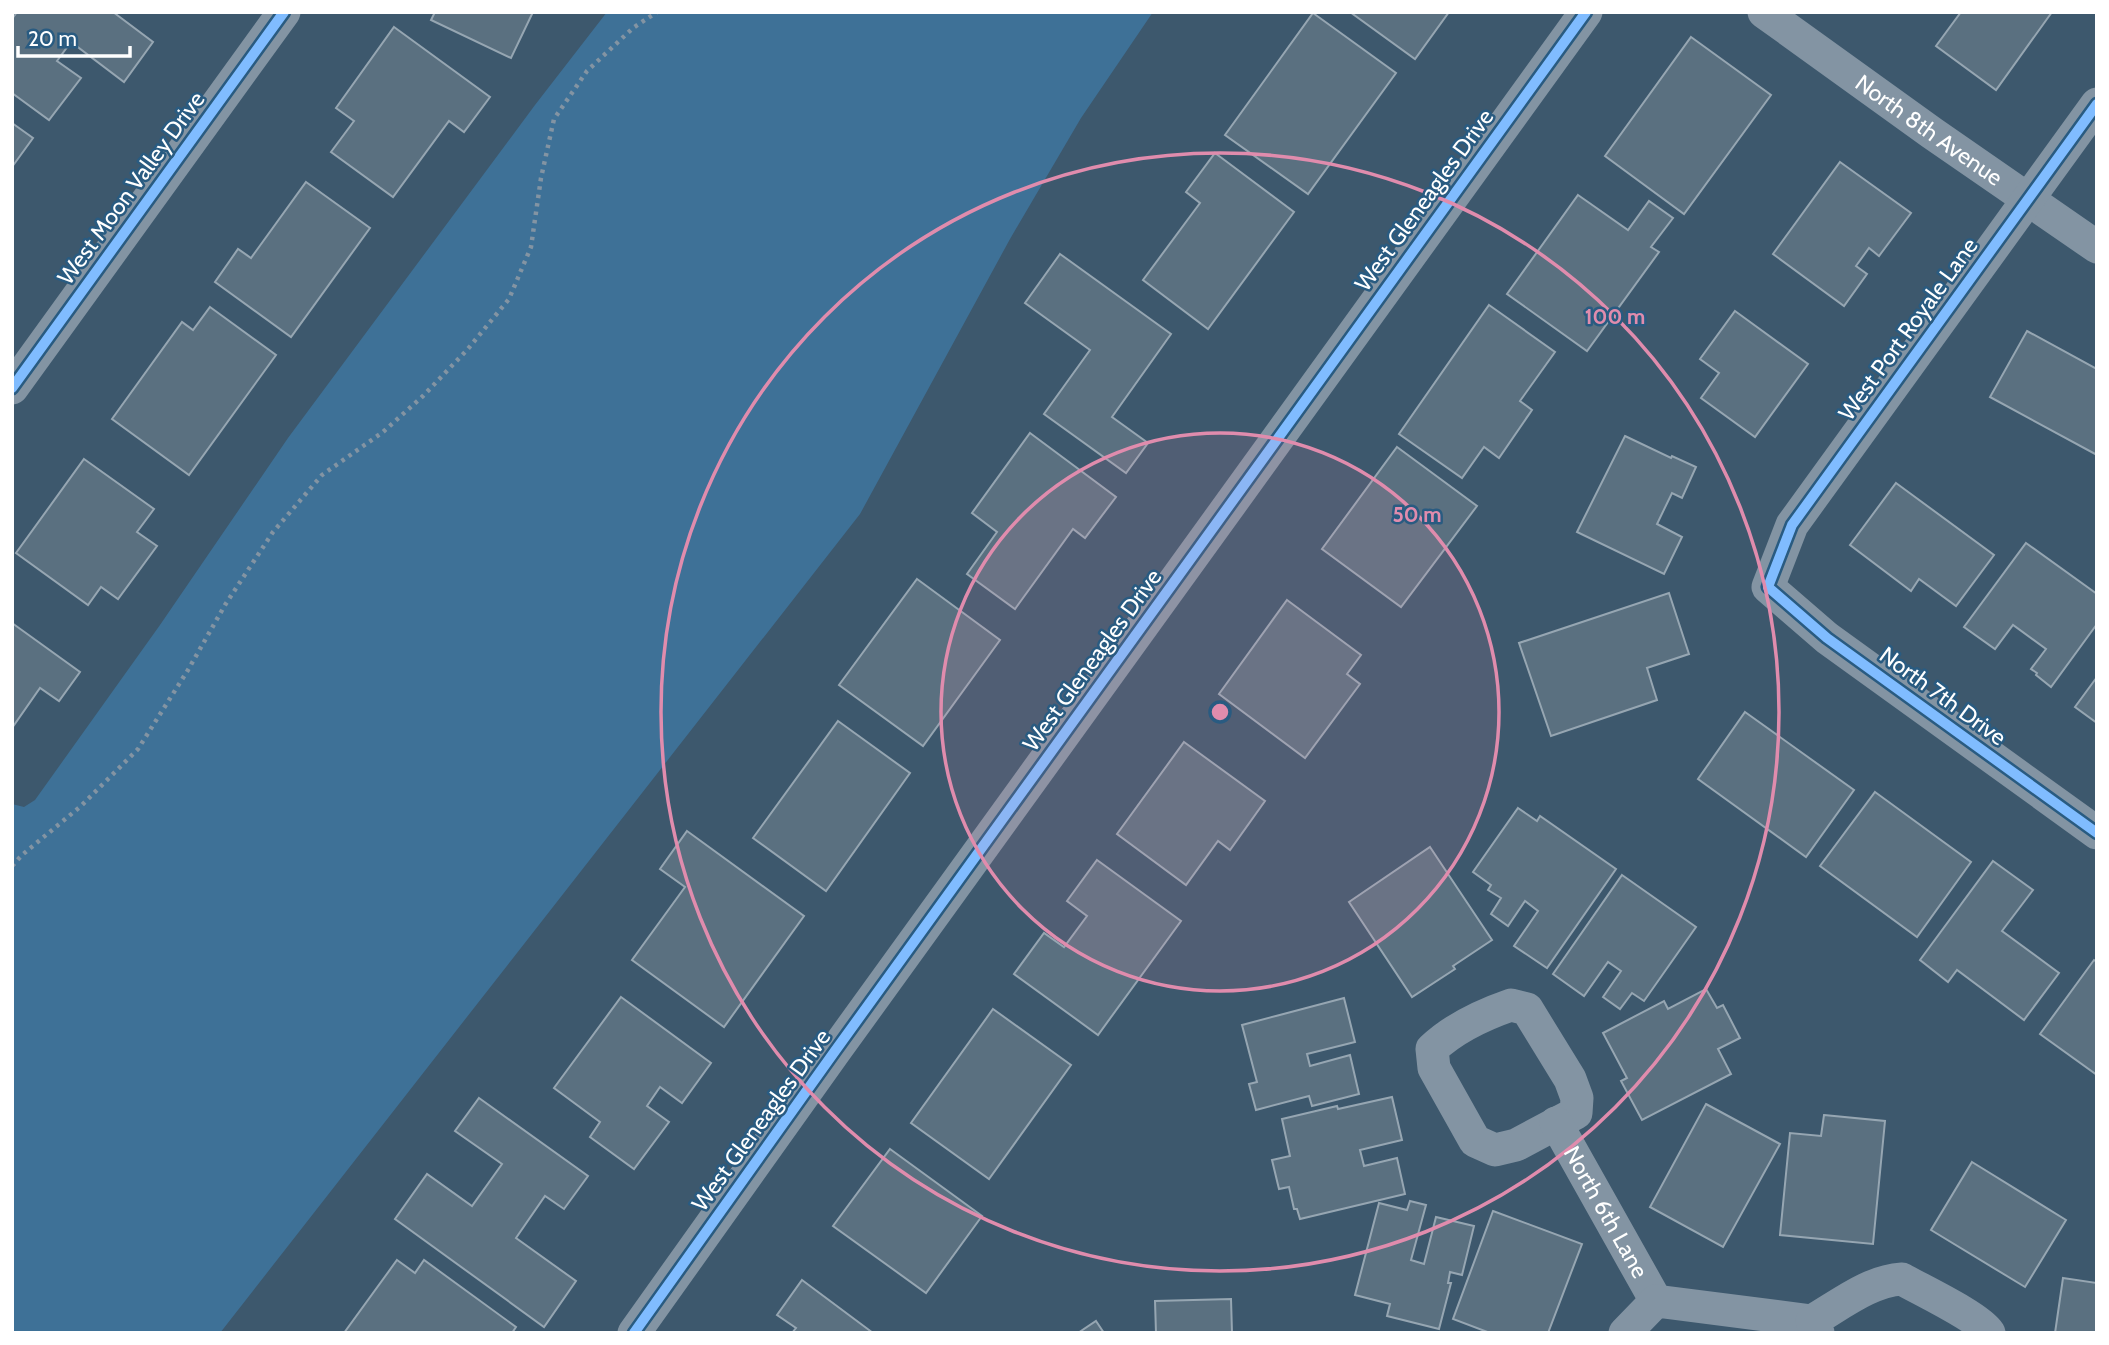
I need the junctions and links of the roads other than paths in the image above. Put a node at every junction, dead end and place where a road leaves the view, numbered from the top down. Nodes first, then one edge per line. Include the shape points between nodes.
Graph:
1 (284, 12) edge
2 (1586, 12) edge
3 (1764, 12) edge
4 (2097, 104) edge
5 (2028, 199) junction
6 (2097, 247) edge
7 (12, 388) edge
8 (1768, 587) joint
9 (2097, 833) edge
10 (1556, 1123) junction
11 (1656, 1301) junction
12 (1815, 1327) edge
13 (634, 1333) edge
14 (1625, 1333) edge
15 (1989, 1333) edge

1 - 7 street, West Moon Valley Drive
2 - 13 street, West Gleneagles Drive
3 - 5 street, North 8th Avenue
4 - 5 street, West Port Royale Lane
5 - 6 street, North 8th Avenue
5 - 8 street, West Port Royale Lane via 1792,525
8 - 9 street, North 7th Drive via 1828,638
10 - 10 street, North 6th Lane via 1576,1113 1577,1098 1527,1009 1511,1005 1494,1011 1447,1035 1432,1049 1434,1068 1475,1140 1495,1150
10 - 11 street, North 6th Lane
11 - 12 street
11 - 14 street
12 - 15 street via 1872,1286 1902,1279 1975,1320

